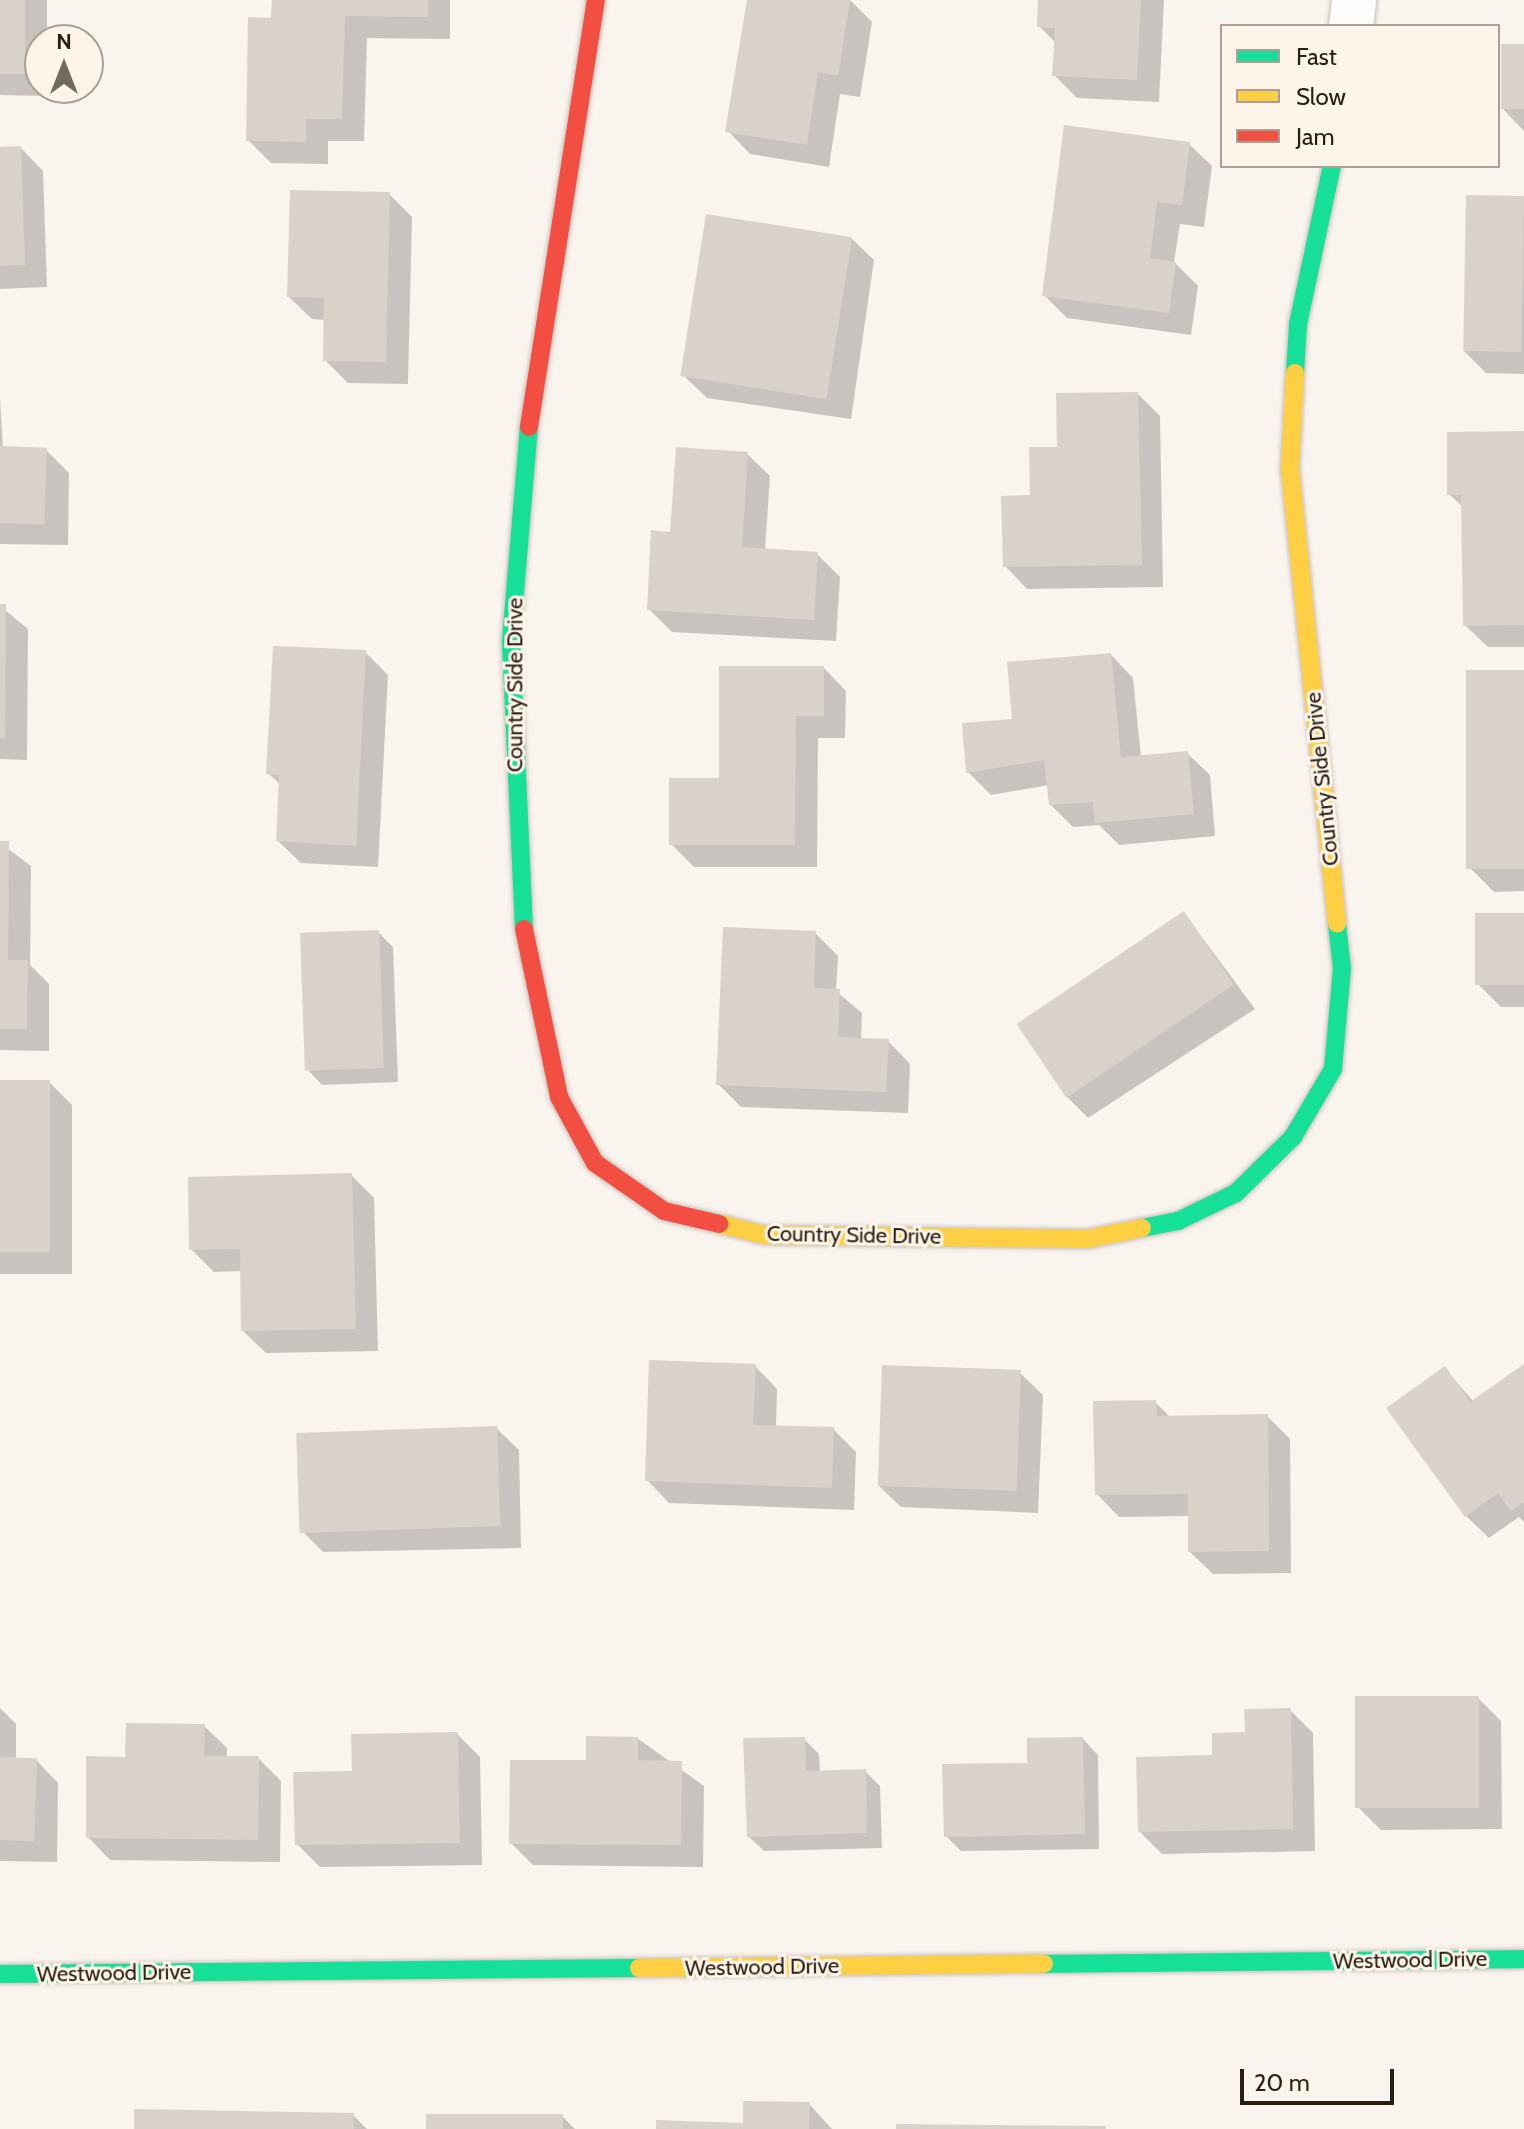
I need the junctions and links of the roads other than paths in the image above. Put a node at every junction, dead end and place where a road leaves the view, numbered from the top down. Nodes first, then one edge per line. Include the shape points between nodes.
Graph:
1 (596, 0) edge
2 (1354, 0) edge
3 (1351, 24) edge
4 (1332, 168) edge
5 (1524, 1959) edge
6 (0, 1974) edge

1 - 4 street, Country Side Drive via 526,447 511,640 518,881 534,1001 559,1097 595,1163 664,1211 764,1235 1087,1239 1178,1221 1236,1193 1293,1137 1333,1069 1342,969 1290,468 1298,324
2 - 3 street
5 - 6 street, Westwood Drive

